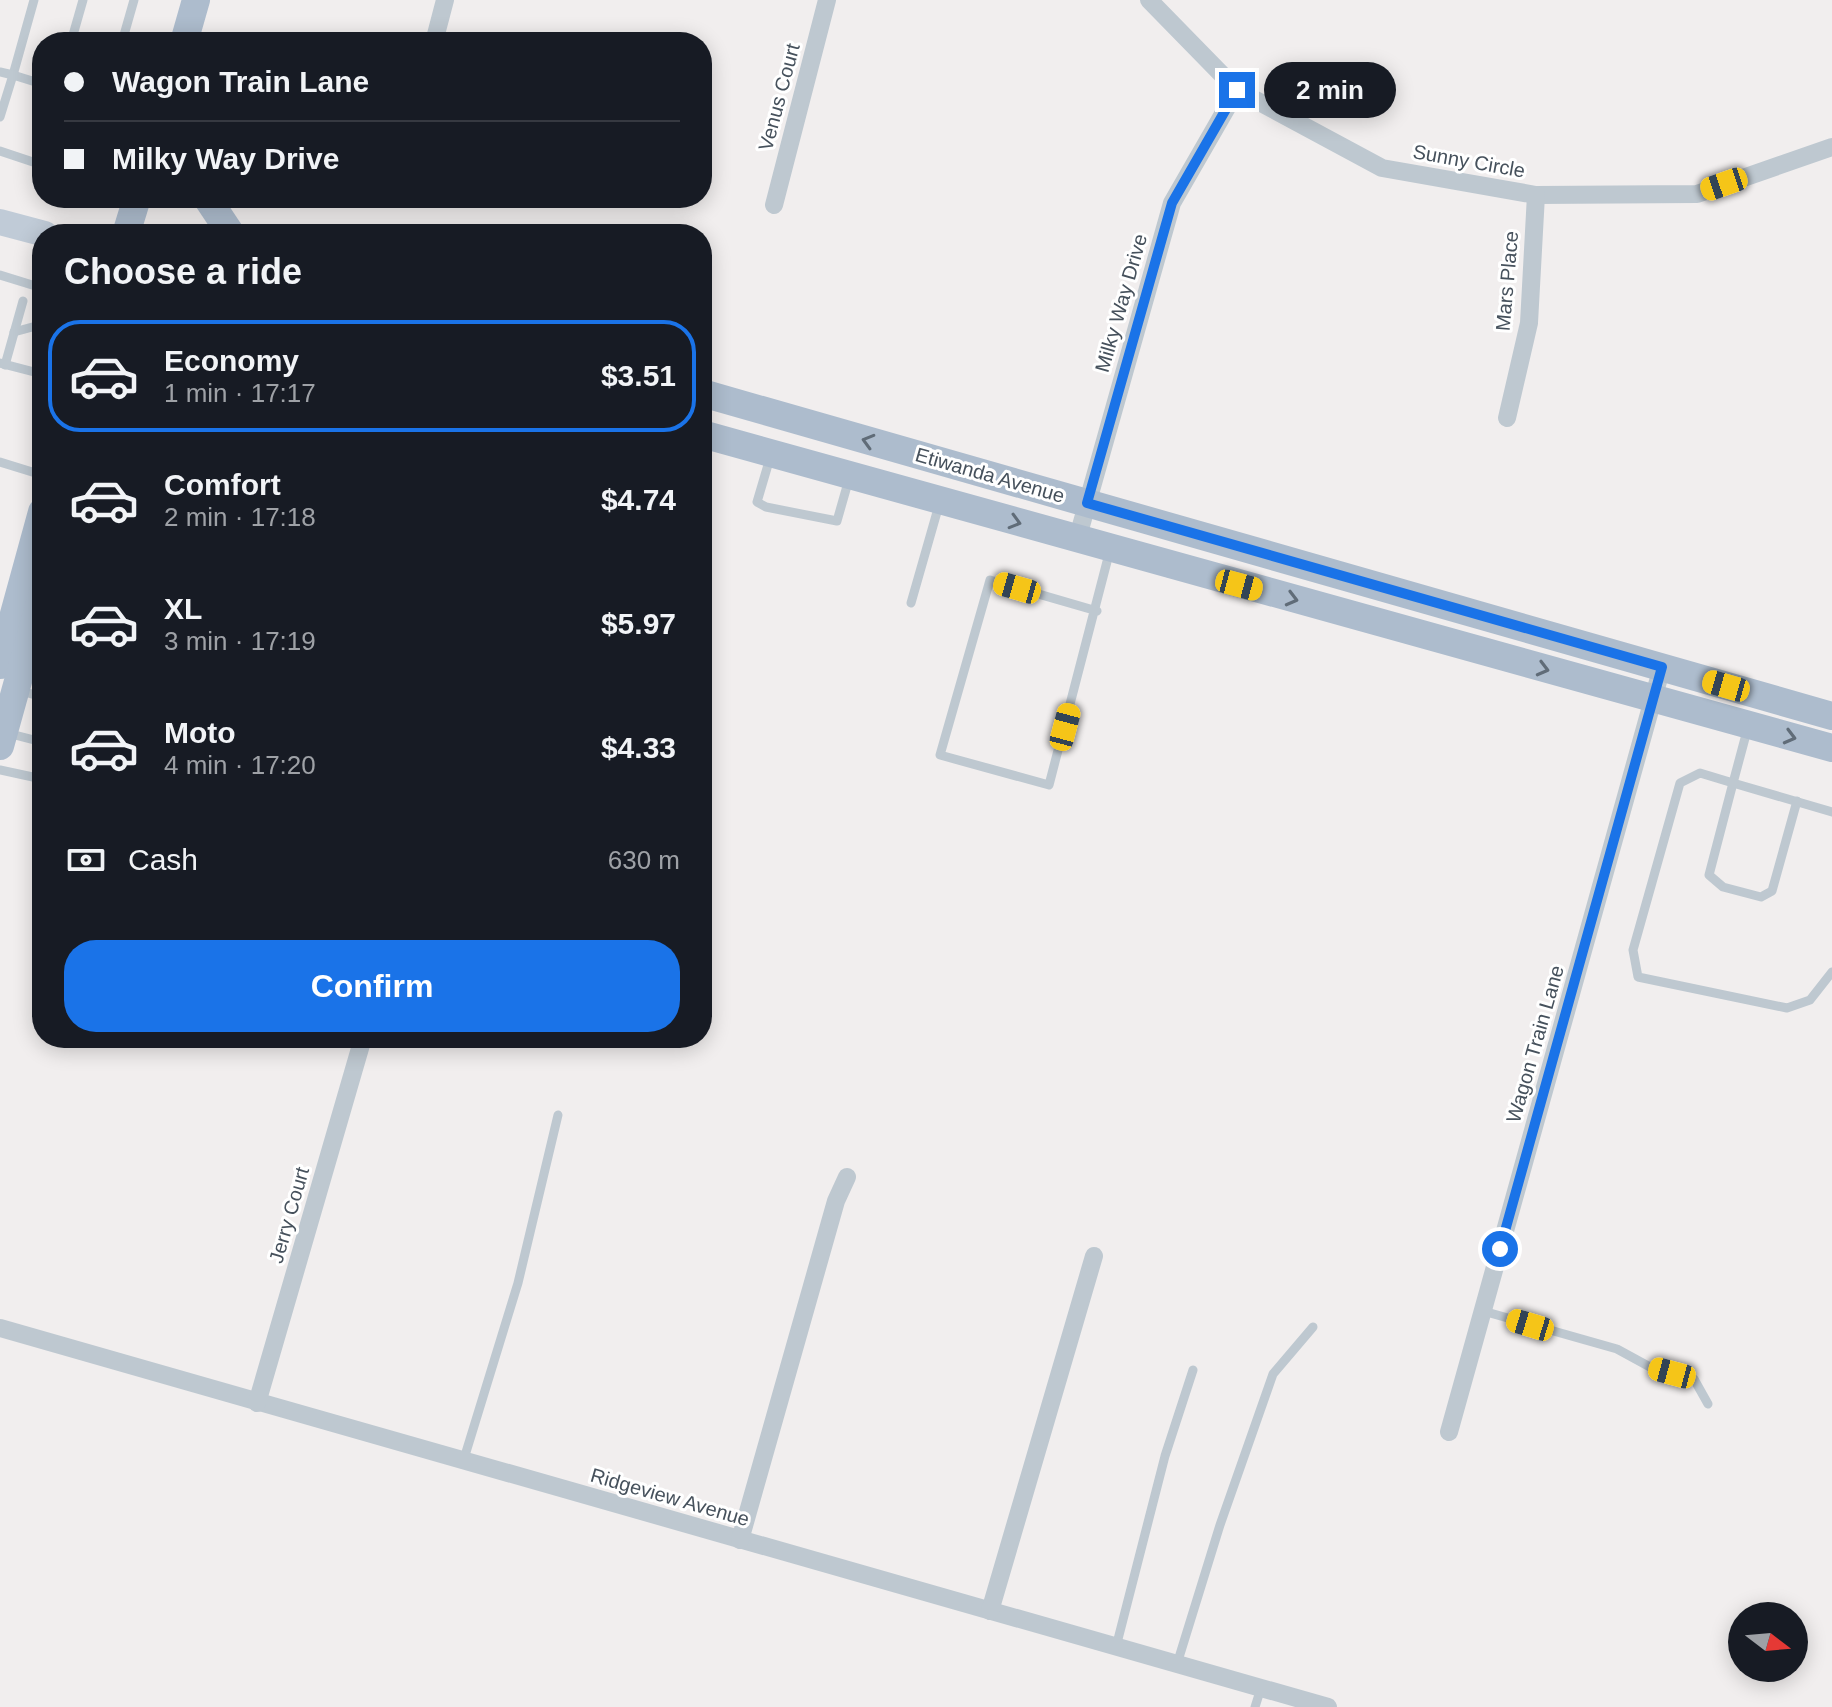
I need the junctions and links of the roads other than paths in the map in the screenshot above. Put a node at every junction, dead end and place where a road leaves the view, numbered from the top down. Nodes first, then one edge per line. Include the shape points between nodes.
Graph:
1 (34, 0) edge
2 (83, 0) edge
3 (134, 0) edge
4 (445, 0) edge
5 (827, 0) edge
6 (1149, 0) edge
7 (196, 3) edge
8 (74, 32) edge
9 (125, 32) edge
10 (187, 32) edge
11 (202, 32) edge
12 (437, 32) edge
13 (0, 72) edge
14 (13, 75) junction
15 (32, 81) edge
16 (1237, 90) junction
17 (0, 117) edge
18 (1832, 147) edge
19 (0, 151) edge
20 (32, 162) edge
21 (1536, 195) junction
22 (774, 205) dead end
23 (0, 222) edge
24 (32, 231) edge
25 (0, 275) edge
26 (32, 285) edge
27 (23, 301) dead end
28 (32, 327) edge
29 (14, 332) junction
30 (3, 364) edge
31 (32, 371) edge
32 (712, 396) edge
33 (1507, 418) dead end
34 (712, 437) edge
35 (771, 453) junction
36 (0, 462) edge
37 (32, 472) edge
38 (849, 476) junction
39 (940, 502) junction
40 (1087, 503) junction
41 (1077, 540) junction
42 (32, 548) edge
43 (1110, 549) junction
44 (911, 603) dead end
45 (1097, 611) junction
46 (0, 664) edge
47 (1662, 667) junction
48 (32, 670) edge
49 (29, 693) edge
50 (1654, 700) junction
51 (1832, 716) edge
52 (1748, 726) junction
53 (2, 739) edge
54 (32, 741) edge
55 (1832, 748) edge
56 (0, 770) edge
57 (32, 777) edge
58 (1733, 783) junction
59 (1797, 801) junction
60 (1832, 812) edge
61 (1832, 972) edge
62 (360, 1048) edge
63 (558, 1115) dead end
64 (847, 1177) dead end
65 (1094, 1256) dead end
66 (1483, 1311) junction
67 (1313, 1327) dead end
68 (0, 1328) edge
69 (1193, 1370) dead end
70 (257, 1403) junction
71 (1708, 1404) dead end
72 (1449, 1432) dead end
73 (463, 1462) junction
74 (740, 1540) junction
75 (990, 1611) junction
76 (1116, 1647) junction
77 (1177, 1664) junction
78 (1261, 1688) junction
79 (1255, 1707) edge
80 (1328, 1707) edge

1 - 14 lane
2 - 8 lane
3 - 9 lane
4 - 12 street
5 - 22 street, Venus Court
6 - 16 street, Sunny Circle
7 - 10 main road
7 - 11 main road
13 - 14 lane
14 - 15 lane
14 - 17 lane
16 - 21 street, Sunny Circle via 1382,168
16 - 40 street, Milky Way Drive via 1172,203
18 - 21 street, Sunny Circle via 1697,194
19 - 20 lane
21 - 33 street, Mars Place via 1529,323
23 - 24 street
25 - 26 lane
27 - 29 lane
28 - 29 lane
29 - 30 lane
30 - 31 lane
40 -> 32 main road, Etiwanda Avenue
34 - 35 main road, Etiwanda Avenue
35 - 38 main road, Etiwanda Avenue
35 - 38 lane via 757,502 766,507 837,521
36 - 37 lane
38 - 39 main road, Etiwanda Avenue
39 -> 41 main road, Etiwanda Avenue
39 - 44 lane
40 - 41 street, Milky Way Drive
40 - 47 main road, Etiwanda Avenue
41 - 43 main road, Etiwanda Avenue
42 - 46 main road
43 - 45 lane
43 -> 50 main road, Etiwanda Avenue
45 - 45 lane via 1049,785 940,755 990,580
47 - 50 street, Wagon Train Lane
47 - 51 main road, Etiwanda Avenue
48 - 49 main road
49 - 53 main road
50 - 52 main road, Etiwanda Avenue
50 - 66 street, Wagon Train Lane
52 -> 55 main road, Etiwanda Avenue
52 - 58 lane
53 - 54 lane
56 - 57 lane
58 - 59 lane
58 - 59 lane via 1709,875 1723,887 1761,897 1772,891
58 - 61 lane via 1700,773 1680,783 1633,950 1638,977 1787,1008 1810,1000
59 - 60 lane
62 - 70 street, Jerry Court
63 - 73 lane via 518,1283
64 - 74 street
65 - 75 street
66 - 71 lane via 1617,1349 1650,1367 1694,1379
66 - 72 street, Wagon Train Lane
67 - 77 lane via 1273,1374
68 - 70 street, Ridgeview Avenue
69 - 76 lane
70 - 73 street, Ridgeview Avenue
73 - 74 street, Ridgeview Avenue
74 - 75 street, Ridgeview Avenue
75 - 76 street, Ridgeview Avenue
76 - 77 street, Ridgeview Avenue
77 - 78 street, Ridgeview Avenue
78 - 79 lane
78 - 80 street, Ridgeview Avenue

